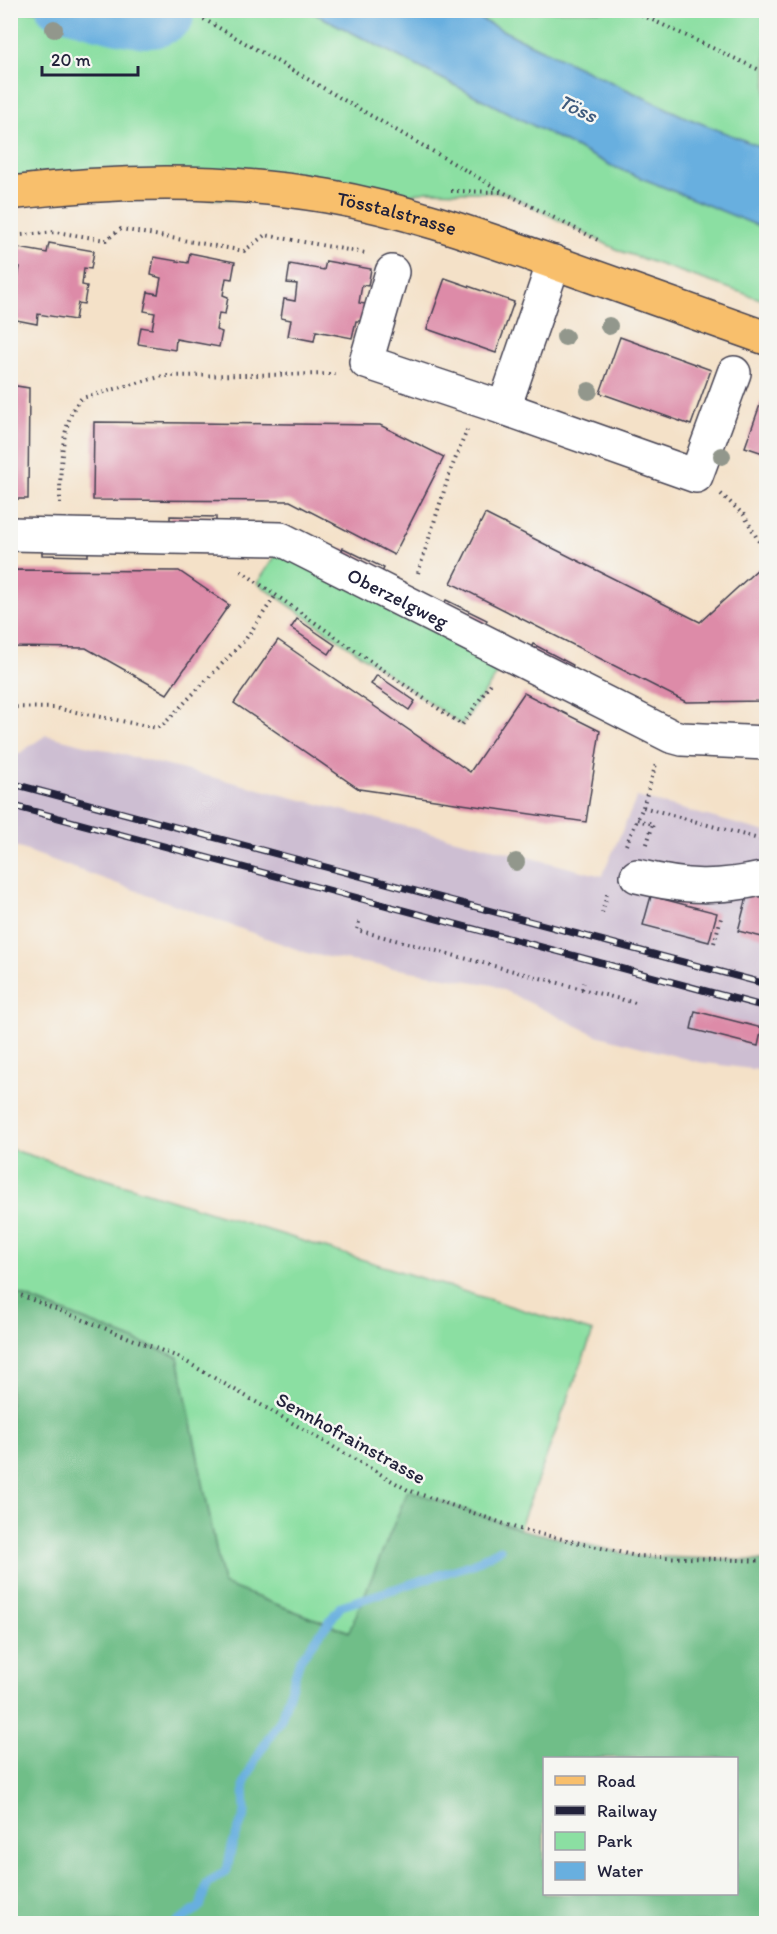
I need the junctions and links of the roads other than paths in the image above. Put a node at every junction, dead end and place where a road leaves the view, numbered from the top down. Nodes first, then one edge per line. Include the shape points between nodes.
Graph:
1 (10, 194) edge
2 (554, 262) junction
3 (392, 272) road end
4 (766, 338) edge
5 (734, 373) dead end
6 (491, 404) junction
7 (10, 534) edge
8 (766, 743) edge
9 (624, 869) road end
10 (766, 878) edge

1 - 2 main road, Tösstalstrasse via 152,182 325,195 428,220
2 - 4 main road, Tösstalstrasse
2 - 6 lane
3 - 6 lane via 366,362
5 - 6 lane via 696,476
7 - 8 lane, Oberzelgweg via 281,538 666,734 682,739
9 - 10 lane via 668,884 700,887

